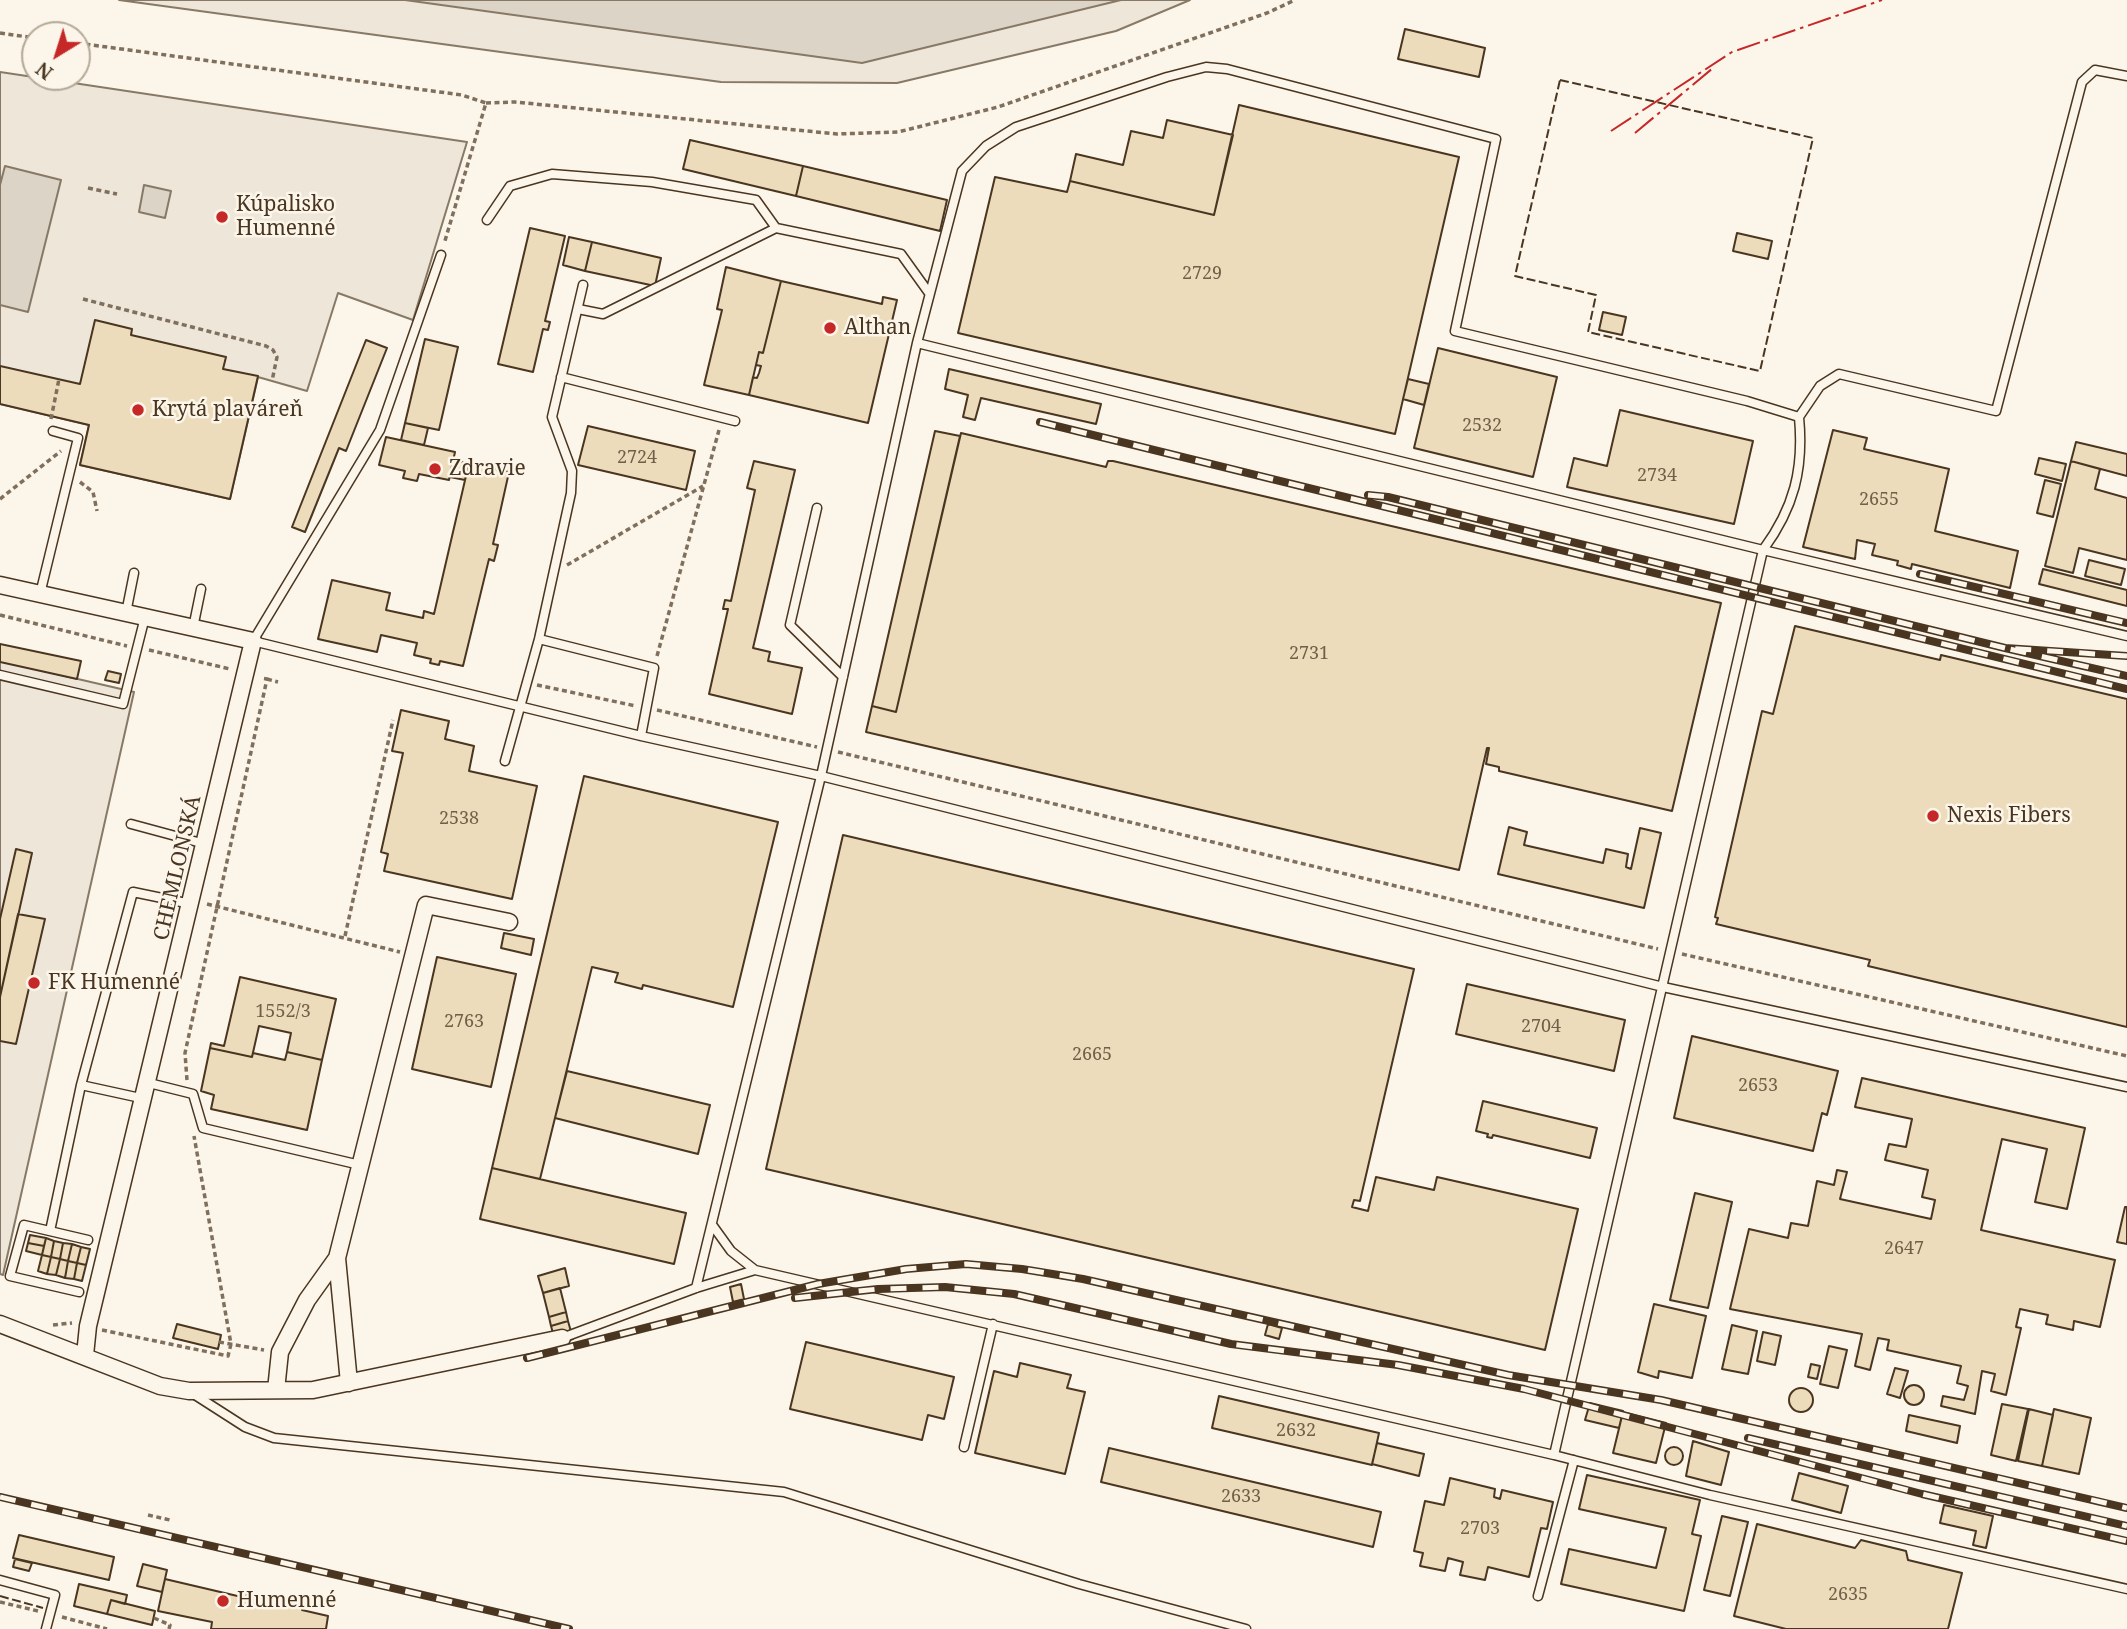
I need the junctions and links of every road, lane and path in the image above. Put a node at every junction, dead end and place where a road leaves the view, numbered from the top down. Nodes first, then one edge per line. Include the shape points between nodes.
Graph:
1 (1295, 0) edge
2 (0, 33) edge
3 (21, 36) edge
4 (91, 45) edge
5 (2127, 76) edge
6 (486, 103) junction
7 (89, 188) dead end
8 (117, 194) dead end
9 (487, 220) dead end
10 (776, 228) junction
11 (441, 255) joint
12 (583, 285) dead end
13 (929, 293) junction
14 (83, 299) dead end
15 (578, 309) junction
16 (917, 342) junction
17 (561, 377) junction
18 (59, 379) dead end
19 (272, 381) dead end
20 (51, 416) dead end
21 (723, 417) junction
22 (1799, 417) junction
23 (736, 421) dead end
24 (54, 431) dead end
25 (78, 438) junction
26 (69, 473) junction
27 (704, 485) junction
28 (0, 499) edge
29 (817, 509) dead end
30 (97, 511) dead end
31 (1763, 550) junction
32 (134, 573) dead end
33 (554, 573) junction
34 (0, 585) edge
35 (201, 589) dead end
36 (40, 594) junction
37 (125, 613) junction
38 (0, 615) edge
39 (145, 617) junction
40 (193, 628) junction
41 (2127, 636) edge
42 (539, 639) junction
43 (253, 641) junction
44 (137, 648) junction
45 (654, 668) junction
46 (245, 673) junction
47 (0, 675) edge
48 (844, 677) junction
49 (267, 679) junction
50 (278, 682) dead end
51 (528, 683) junction
52 (520, 705) junction
53 (646, 708) junction
54 (393, 720) dead end
55 (641, 736) junction
56 (827, 750) junction
57 (505, 761) dead end
58 (821, 776) junction
59 (131, 824) dead end
60 (205, 844) junction
61 (191, 904) junction
62 (217, 905) junction
63 (509, 922) dead end
64 (345, 936) junction
65 (1671, 952) junction
66 (413, 956) junction
67 (1663, 987) junction
68 (2127, 1056) edge
69 (81, 1085) junction
70 (2127, 1087) edge
71 (147, 1091) junction
72 (188, 1092) junction
73 (193, 1135) dead end
74 (360, 1165) junction
75 (713, 1226) junction
76 (50, 1231) junction
77 (88, 1240) dead end
78 (337, 1258) junction
79 (755, 1270) junction
80 (696, 1288) junction
81 (79, 1292) dead end
82 (0, 1324) edge
83 (993, 1324) junction
84 (101, 1330) dead end
85 (562, 1338) joint
86 (219, 1342) dead end
87 (231, 1344) junction
88 (280, 1352) junction
89 (85, 1356) junction
90 (349, 1383) junction
91 (276, 1390) junction
92 (189, 1391) junction
93 (964, 1447) dead end
94 (1554, 1454) junction
95 (1574, 1460) junction
96 (148, 1515) dead end
97 (170, 1520) dead end
98 (0, 1580) edge
99 (2127, 1589) edge
100 (1538, 1597) dead end
101 (153, 1618) dead end
102 (46, 1629) edge
103 (169, 1629) edge
104 (1246, 1629) edge

1 - 6 path via 998,107 898,132 838,134 516,102
2 - 3 path
4 - 6 path via 462,95
5 - 22 lane via 2095,70 2082,82 1996,411 1839,374 1820,386
6 - 11 path
7 - 8 path
9 - 10 lane via 510,186 552,174 652,182 756,200
10 - 13 lane via 901,254
10 - 15 lane via 603,314
11 - 43 lane via 380,430
12 - 15 lane
13 - 16 lane
13 - 22 lane via 962,171 986,146 1016,127 1167,77 1206,67 1227,69 1496,139 1455,331
14 - 19 path via 265,346 277,357
15 - 17 lane
16 - 31 lane
16 - 48 lane
17 - 21 lane
17 - 33 lane via 552,417 572,471 572,493
18 - 20 path
21 - 23 lane
21 - 27 path
22 - 31 lane via 1802,453 1796,485 1779,528
24 - 25 lane
25 - 26 lane
25 - 28 path
26 - 30 path via 93,492
26 - 36 lane
27 - 33 path
27 - 45 path
29 - 48 lane via 790,625
31 - 41 lane
31 - 65 lane
32 - 37 lane
33 - 42 lane
34 - 36 street
35 - 40 lane
36 - 37 street
37 - 39 street
38 - 44 path
39 - 40 street
39 - 44 lane
40 - 43 street
42 - 45 lane
42 - 51 lane
43 - 46 street, CHEMLONSKÁ
43 - 52 lane
44 - 46 path
44 - 47 lane via 123,704
45 - 53 lane
46 - 49 path
46 - 60 street, CHEMLONSKÁ
48 - 56 lane
49 - 50 path
49 - 62 path
51 - 52 lane
51 - 53 path
52 - 55 lane
52 - 57 lane
53 - 55 lane
53 - 56 path
54 - 64 path
55 - 58 lane
56 - 58 lane
56 - 65 path
58 - 67 lane
58 - 75 lane
59 - 60 lane
60 - 61 street, CHEMLONSKÁ
61 - 62 path
61 - 69 lane via 133,892
61 - 71 street, CHEMLONSKÁ
62 - 64 path
62 - 72 path via 185,1053
63 - 66 street via 426,905
64 - 66 path
65 - 67 lane
65 - 68 path
66 - 74 street
67 - 70 lane
67 - 94 lane
69 - 71 lane
69 - 76 lane
71 - 72 lane
71 - 89 street, CHEMLONSKÁ via 88,1326
72 - 74 lane via 194,1094 203,1128
73 - 87 path
74 - 78 street
75 - 79 lane via 731,1251
75 - 80 lane
76 - 77 lane
76 - 81 lane via 24,1225 10,1276
78 - 88 street via 307,1300
78 - 90 street
79 - 80 lane
79 - 83 lane
80 - 85 lane
82 - 89 street
83 - 93 lane
83 - 94 lane
84 - 87 path via 228,1356
85 - 90 street
86 - 87 path
87 - 88 path
88 - 91 street
89 - 92 street via 160,1386
90 - 91 street via 313,1390
91 - 92 street
92 - 104 lane via 245,1427 274,1438 784,1492 1079,1584
94 - 95 lane
95 - 99 lane
95 - 100 lane
96 - 97 path
98 - 102 lane via 55,1594
101 - 103 path via 170,1625

